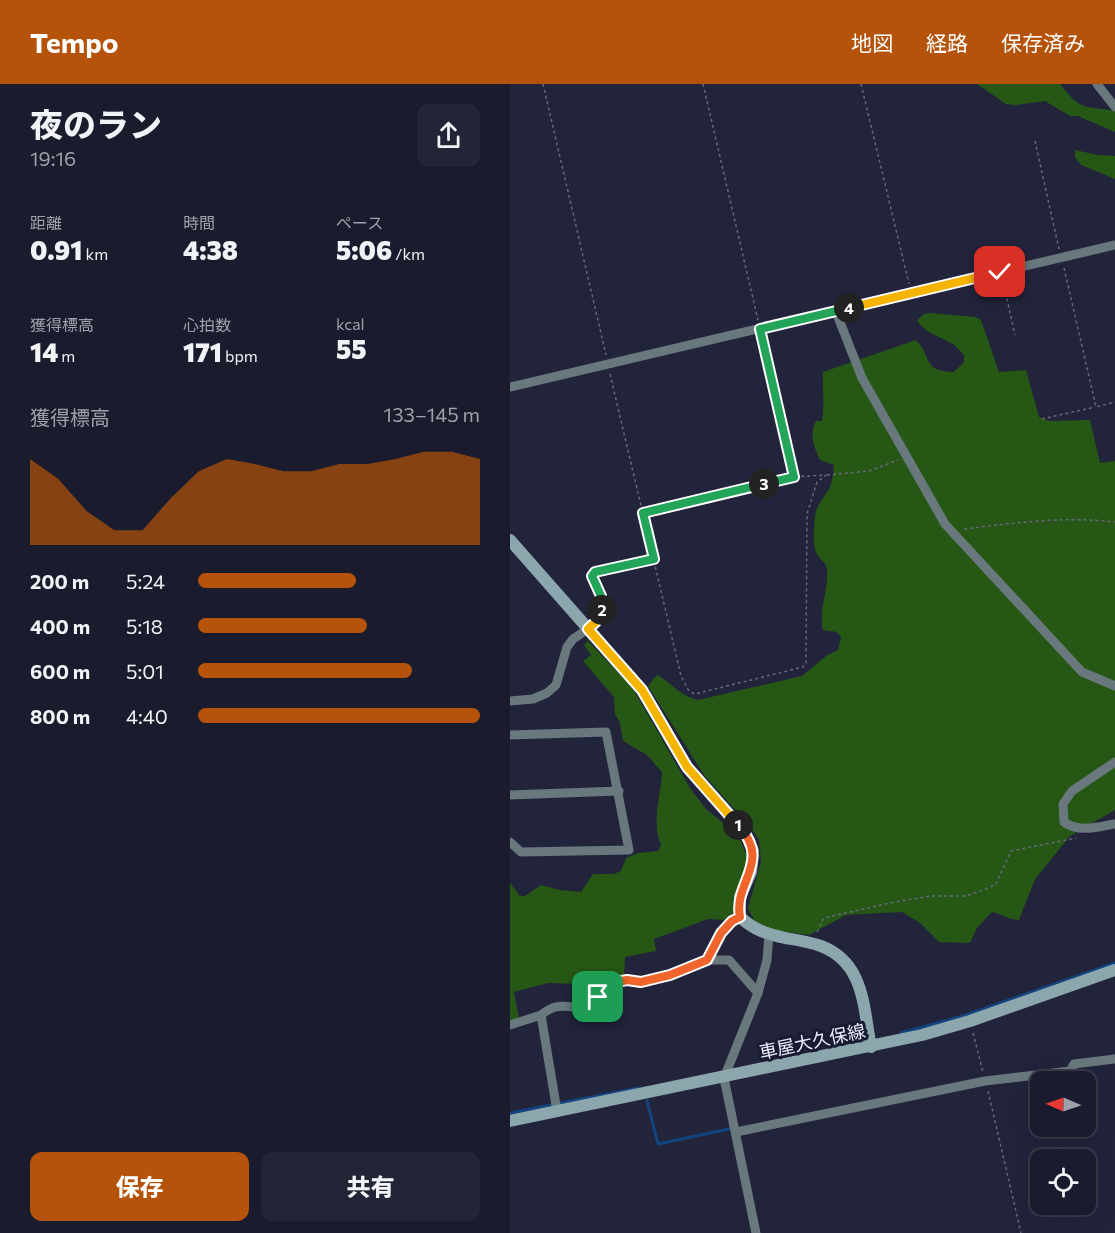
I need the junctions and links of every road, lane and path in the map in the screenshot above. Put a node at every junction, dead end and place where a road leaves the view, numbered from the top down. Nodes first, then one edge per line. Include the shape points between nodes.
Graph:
1 (543, 84) edge
2 (703, 84) edge
3 (861, 84) edge
4 (1097, 84) edge
5 (1115, 107) edge
6 (1035, 141) dead end
7 (1115, 245) edge
8 (1061, 257) junction
9 (1000, 272) junction
10 (912, 293) junction
11 (836, 312) junction
12 (760, 329) junction
13 (1015, 334) dead end
14 (608, 363) junction
15 (510, 387) edge
16 (1115, 402) edge
17 (1096, 407) junction
18 (1042, 419) dead end
19 (907, 457) junction
20 (826, 475) junction
21 (794, 477) junction
22 (643, 513) junction
23 (1115, 522) edge
24 (951, 530) junction
25 (510, 540) edge
26 (654, 559) junction
27 (588, 629) junction
28 (1115, 686) edge
29 (510, 701) edge
30 (510, 735) edge
31 (1115, 762) edge
32 (619, 791) junction
33 (510, 795) edge
34 (1115, 824) edge
35 (1080, 837) dead end
36 (510, 843) edge
37 (740, 917) junction
38 (769, 934) junction
39 (811, 944) junction
40 (707, 960) junction
41 (1115, 970) edge
42 (758, 993) junction
43 (541, 1015) junction
44 (970, 1021) junction
45 (510, 1025) edge
46 (871, 1047) junction
47 (1115, 1059) edge
48 (724, 1078) junction
49 (985, 1081) junction
50 (556, 1106) junction
51 (510, 1121) edge
52 (736, 1132) junction
53 (756, 1233) edge
54 (1021, 1233) edge

1 - 14 path
2 - 12 path
3 - 10 path
4 - 5 street
6 - 8 path
7 - 8 street
8 - 9 street
8 - 17 path
9 - 10 street
9 - 13 path
10 - 11 street
11 - 12 street
11 - 19 street via 862,378
12 - 14 street
12 - 21 path
14 - 15 street
14 - 22 path
16 - 17 path
17 - 18 path
19 - 20 path via 869,471
19 - 24 street
20 - 21 path
20 - 26 path via 817,482 807,514 803,667 695,694 689,692 681,676
21 - 22 path
22 - 26 path
23 - 24 path via 1061,519
24 - 28 street via 1082,672
25 - 27 street
26 - 27 path via 595,572 592,576 601,596 602,616
27 - 29 street via 567,647 556,685 533,699
27 - 37 street via 642,690 687,767 745,832 753,851 751,872 740,897
30 - 32 street via 606,732
31 - 34 street via 1072,791 1063,804 1064,822 1071,828
32 - 33 street
32 - 36 street via 629,850 521,852
35 - 39 path via 1011,851 996,884 966,896 930,896 824,918
37 - 38 street via 751,927
37 - 40 street via 721,933
38 - 39 street
38 - 42 street
39 - 46 street via 841,957 853,970
40 - 42 street via 729,960
40 - 43 street via 670,975 641,982 617,982 589,1003 556,1006
41 - 44 street, 車屋大久保線
42 - 48 street
43 - 45 street
43 - 50 street
44 - 46 street, 車屋大久保線
44 - 49 path
46 - 48 street, 車屋大久保線
47 - 49 street
48 - 50 street, 車屋大久保線
48 - 52 street
49 - 52 street
49 - 54 path
50 - 51 street, 車屋大久保線
52 - 53 street

